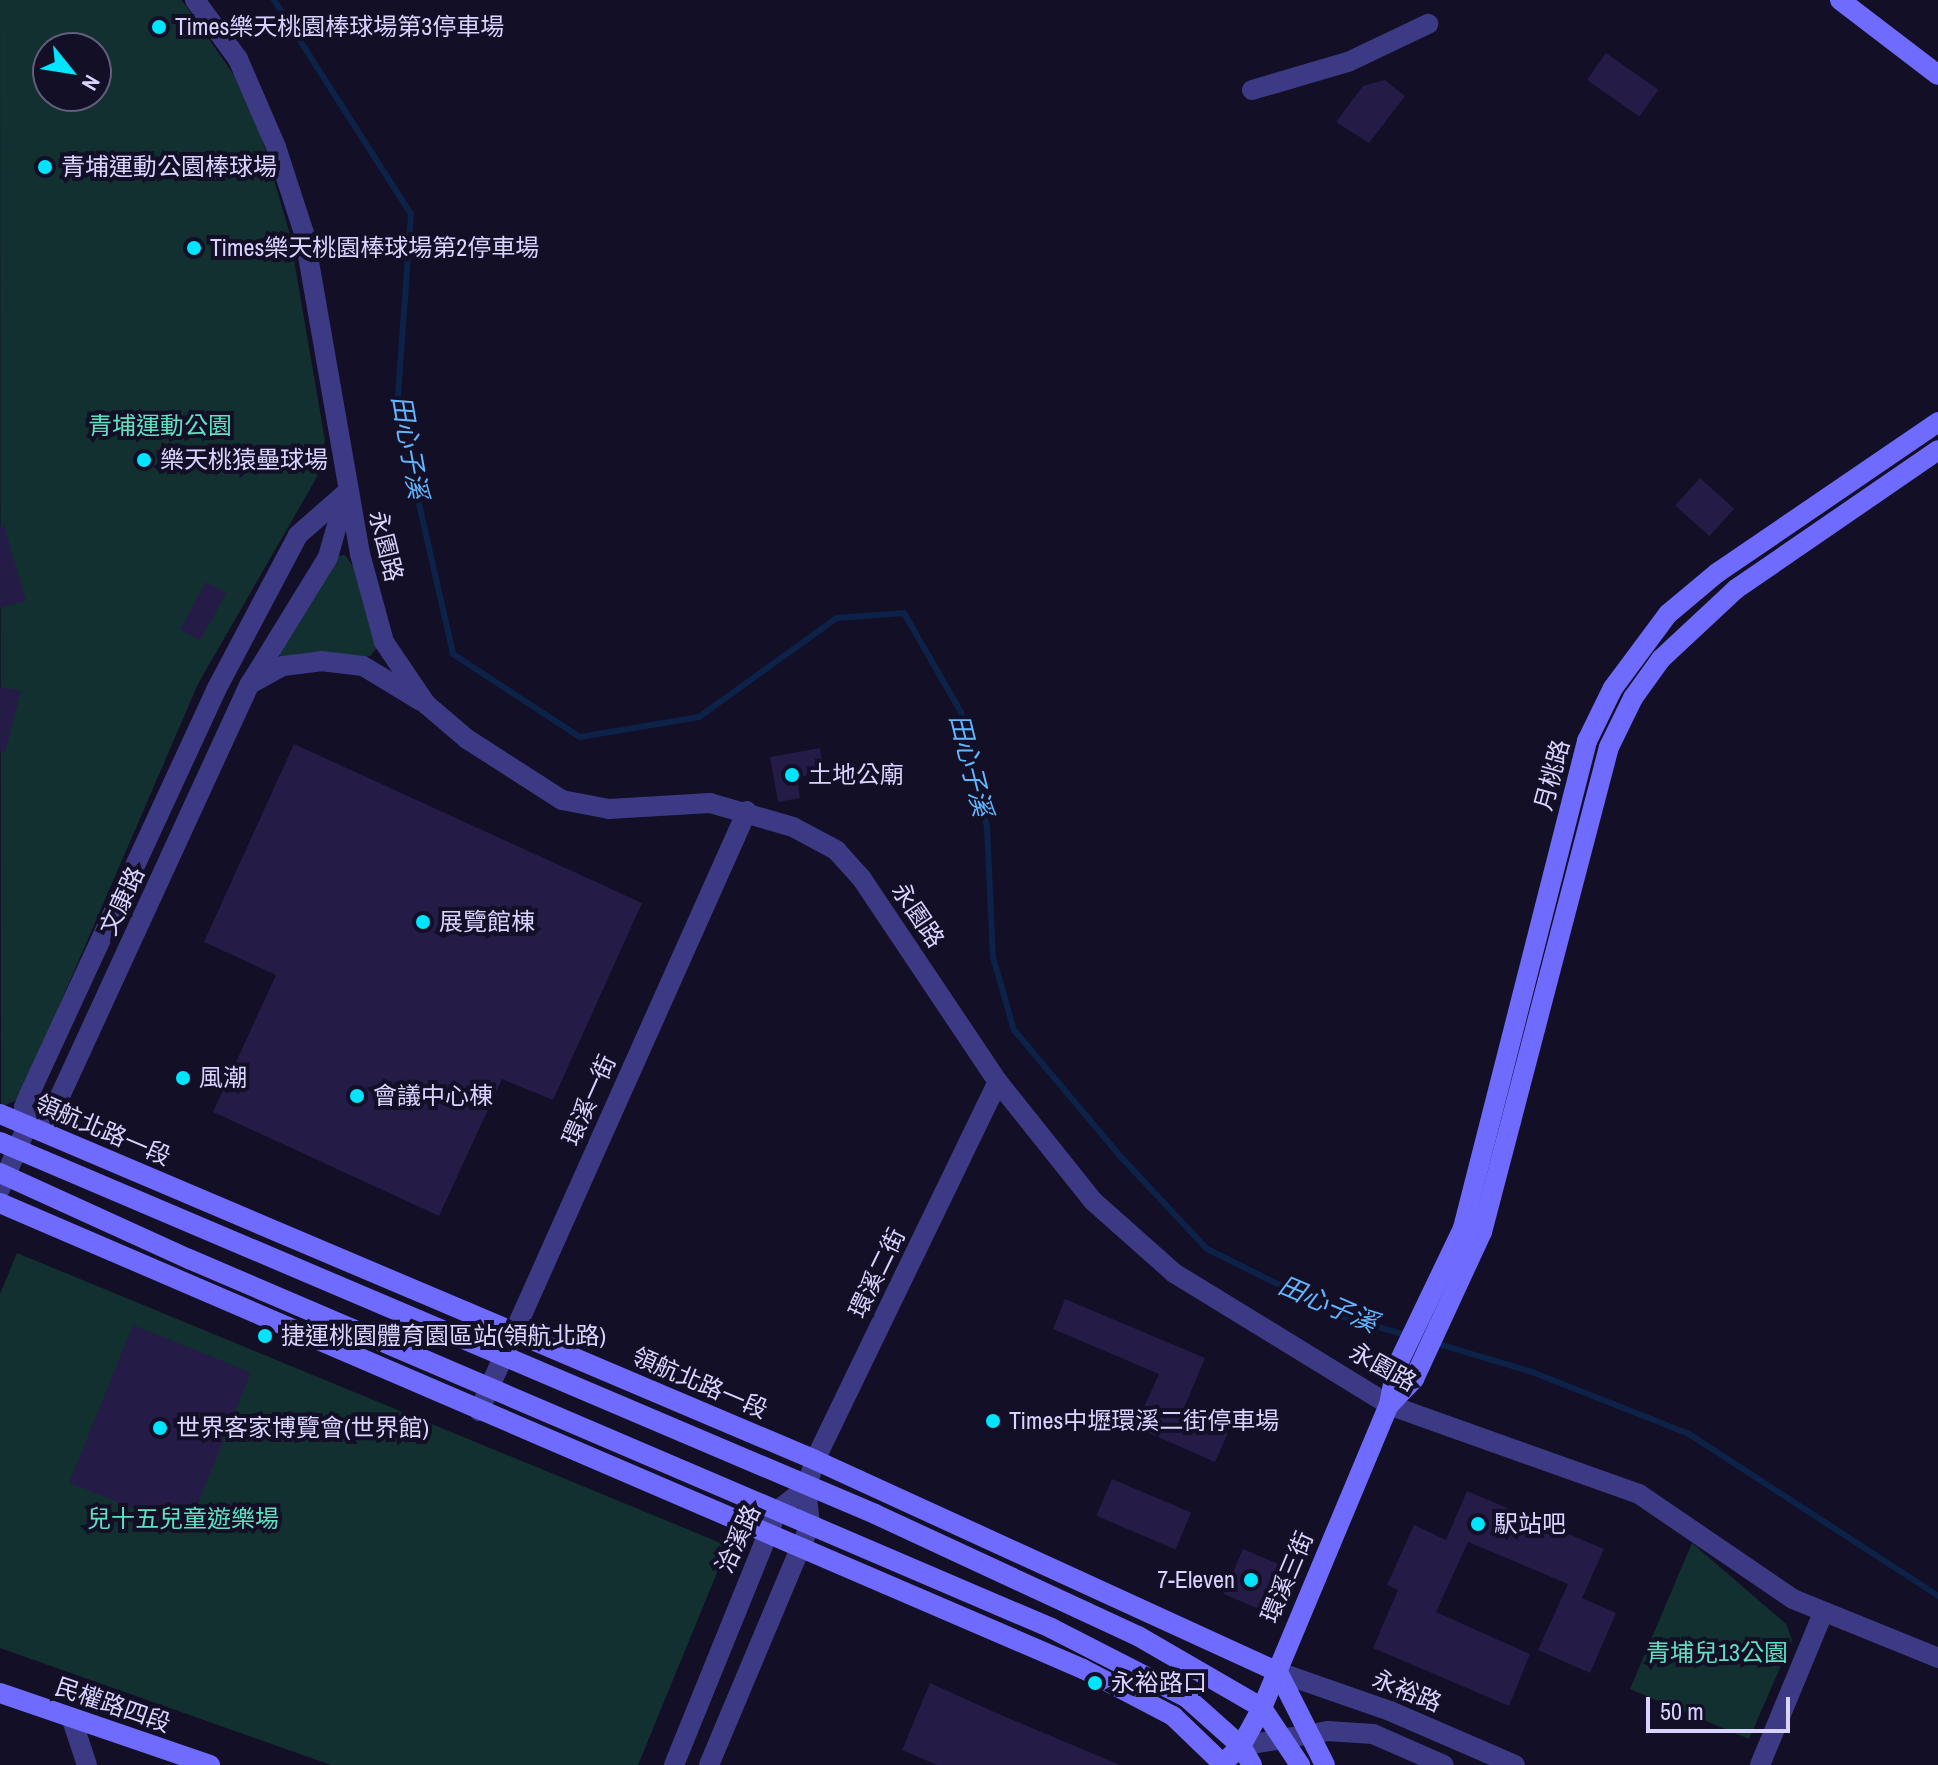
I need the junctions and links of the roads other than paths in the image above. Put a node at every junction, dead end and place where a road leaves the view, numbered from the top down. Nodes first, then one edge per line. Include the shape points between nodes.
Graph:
1 (195, 0) edge
2 (1840, 0) edge
3 (1428, 24) dead end
4 (1938, 75) edge
5 (1252, 90) dead end
6 (1938, 422) edge
7 (1938, 450) edge
8 (346, 493) junction
9 (250, 684) junction
10 (216, 690) junction
11 (426, 704) junction
12 (747, 811) junction
13 (1551, 884) junction
14 (1571, 889) junction
15 (998, 1082) junction
16 (0, 1114) edge
17 (27, 1126) junction
18 (9, 1146) edge
19 (2, 1180) edge
20 (0, 1203) edge
21 (1444, 1292) junction
22 (512, 1333) junction
23 (501, 1359) junction
24 (488, 1388) junction
25 (1389, 1405) junction
26 (479, 1411) junction
27 (815, 1460) junction
28 (806, 1488) junction
29 (777, 1511) junction
30 (810, 1525) junction
31 (767, 1535) junction
32 (800, 1549) junction
33 (1823, 1613) junction
34 (1938, 1658) edge
35 (1278, 1672) junction
36 (0, 1693) edge
37 (1262, 1708) junction
38 (72, 1720) junction
39 (1307, 1735) junction
40 (1286, 1739) junction
41 (1241, 1746) junction
42 (1412, 1760) edge
43 (1224, 1764) edge
44 (87, 1765) edge
45 (210, 1765) edge
46 (674, 1765) edge
47 (709, 1765) edge
48 (1252, 1765) edge
49 (1300, 1765) edge
50 (1325, 1765) edge
51 (1444, 1765) edge
52 (1515, 1765) edge
53 (1760, 1765) edge

1 - 8 street, 永園路 via 238,59 276,147 304,233 328,349
2 - 4 street
3 - 5 street via 1348,62
6 - 13 street, 月桃路 via 1717,573 1644,642 1587,741
7 - 14 street, 月桃路 via 1736,589 1661,659 1609,747
8 - 9 street, 文康路 via 328,557
8 - 10 street, 文康路 via 298,535
8 - 11 street, 永園路 via 384,642
9 - 10 street
9 - 11 street via 283,666 321,661 363,666
9 - 17 street, 文康路 via 50,1117
10 - 17 street, 文康路 via 29,1095 24,1107
11 - 12 street, 永園路 via 467,739 562,800 609,809 710,803
12 - 15 street, 永園路 via 836,850 862,879
12 - 22 street, 環溪一街
13 - 14 street
13 - 21 street, 月桃路
14 - 21 street, 月桃路 via 1482,1232
15 - 25 street, 永園路 via 1093,1201 1174,1273
15 - 27 street, 環溪二街
16 - 17 street, 領航北路一段
17 - 18 street, 文康路
17 - 22 street, 領航北路一段
18 - 19 street, 文康路
18 - 23 street
19 - 24 street
20 - 26 street
21 - 25 street via 1396,1368
21 - 25 street via 1414,1379
22 - 23 street, 環溪一街
22 - 27 street, 領航北路一段
23 - 24 street, 環溪一街
23 - 28 street
24 - 26 street, 環溪一街
24 - 29 street
25 - 33 street, 永園路 via 1639,1494 1793,1599
25 - 35 street, 環溪三街
26 - 31 street
27 - 28 street, 環溪二街
27 - 35 street, 領航北路一段
28 - 29 street, 洽溪路
28 - 30 street
28 - 37 street via 875,1514 1138,1636
29 - 30 street
29 - 31 street, 洽溪路
30 - 32 street
30 - 41 street via 1051,1628 1186,1697
31 - 32 street
31 - 46 street, 洽溪路
32 - 43 street via 1083,1669 1173,1716
32 - 47 street
33 - 34 street, 永園路
33 - 53 street
35 - 37 street, 環溪三街
35 - 39 street
35 - 52 street, 永裕路 via 1390,1711
36 - 38 street, 民權路四段
37 - 40 street
37 - 41 street, 環溪三街
38 - 44 street
38 - 45 street, 民權路四段
39 - 40 street
39 - 42 street via 1373,1734
39 - 50 street
40 - 41 street
40 - 49 street
41 - 43 street, 環溪三街
41 - 48 street
42 - 51 street

